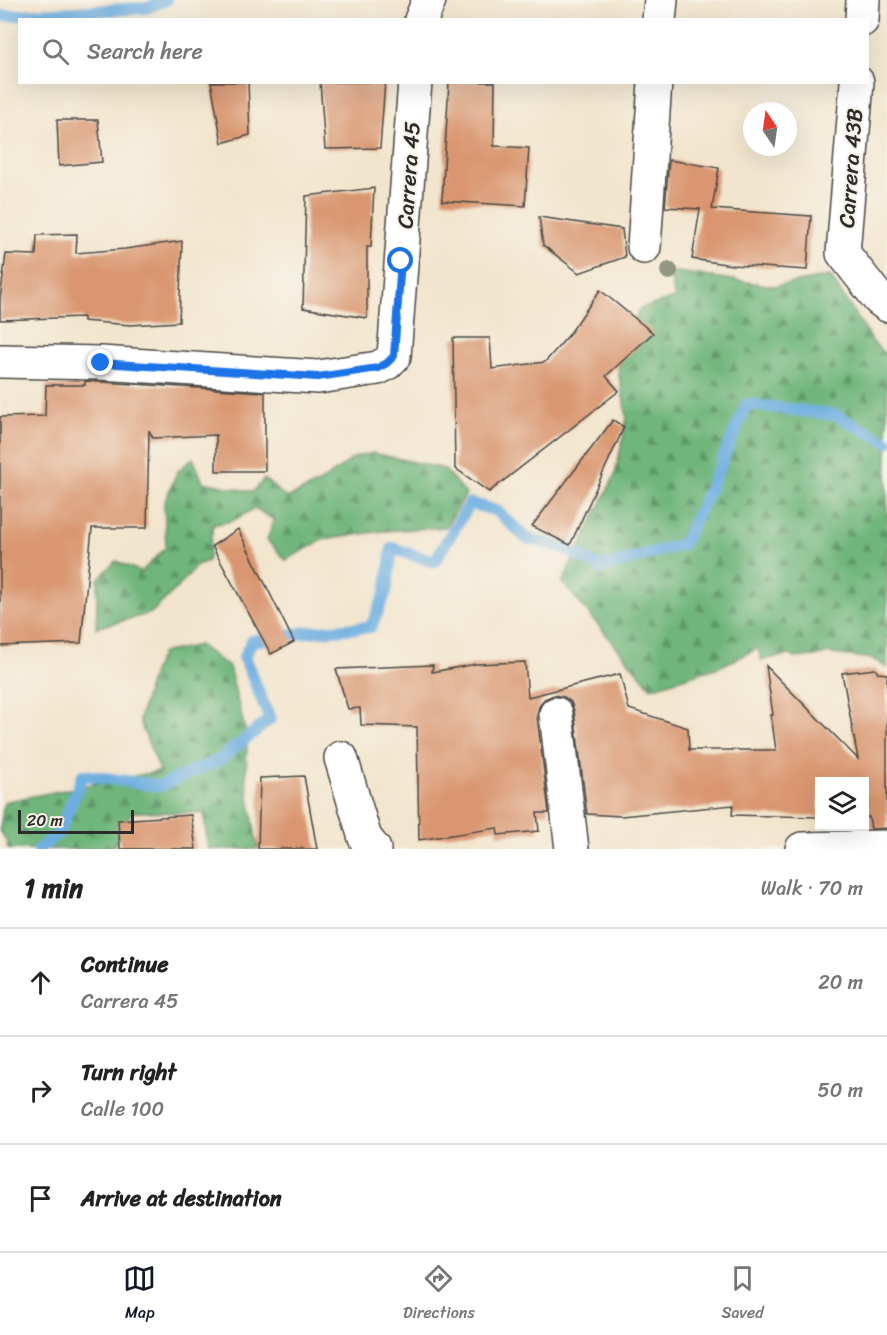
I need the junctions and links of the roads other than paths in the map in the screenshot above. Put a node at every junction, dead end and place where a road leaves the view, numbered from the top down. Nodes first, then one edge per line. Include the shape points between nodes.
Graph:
1 (429, 0) edge
2 (660, 0) edge
3 (863, 0) edge
4 (422, 18) edge
5 (659, 18) edge
6 (862, 18) edge
7 (415, 84) edge
8 (655, 84) edge
9 (857, 84) edge
10 (644, 247) dead end
11 (887, 305) edge
12 (0, 361) edge
13 (556, 714) dead end
14 (341, 758) dead end
15 (887, 847) edge
16 (374, 849) edge
17 (572, 849) edge
18 (802, 849) edge

1 - 4 street
2 - 5 street
3 - 6 street
7 - 12 street, Carrera 45 via 394,356 387,363 378,368 318,377 101,363
8 - 10 street
9 - 11 street, Carrera 43B via 843,253
13 - 17 street
14 - 16 street via 365,838
15 - 18 street

